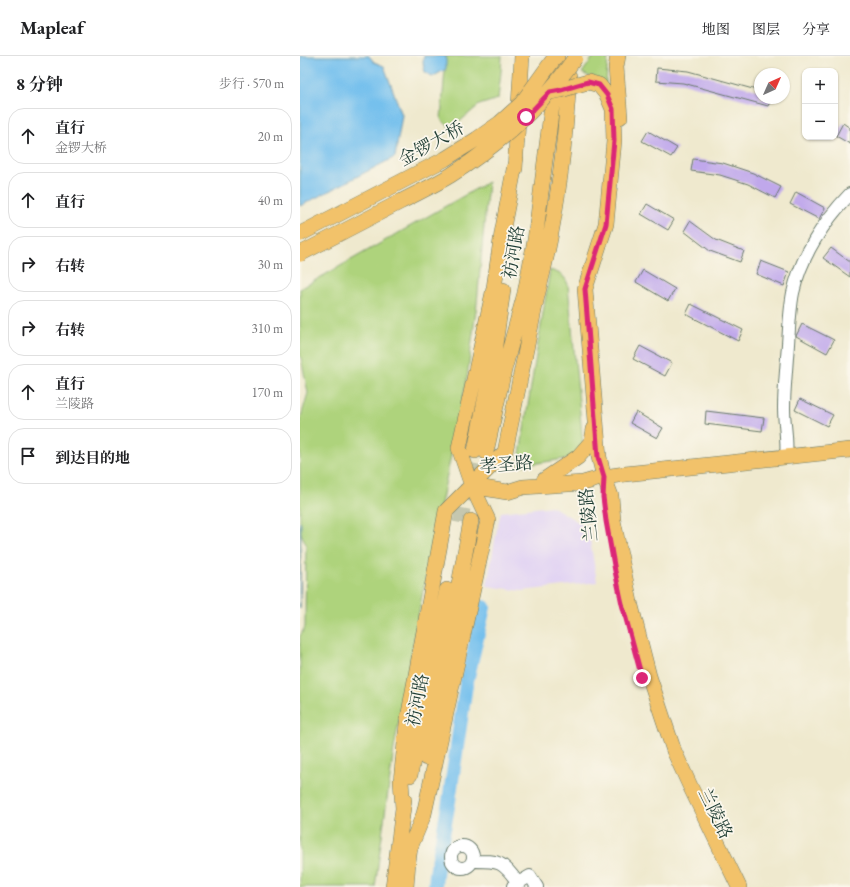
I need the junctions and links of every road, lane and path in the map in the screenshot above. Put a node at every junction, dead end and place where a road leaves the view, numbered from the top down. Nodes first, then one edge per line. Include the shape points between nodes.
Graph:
1 (516, 56) edge
2 (522, 56) edge
3 (618, 56) edge
4 (574, 57) edge
5 (557, 58) edge
6 (520, 93) junction
7 (546, 96) junction
8 (516, 158) junction
9 (544, 171) junction
10 (850, 194) edge
11 (300, 234) edge
12 (300, 254) edge
13 (544, 271) junction
14 (596, 422) junction
15 (850, 450) edge
16 (850, 455) edge
17 (786, 457) junction
18 (604, 477) junction
19 (544, 480) junction
20 (472, 486) junction
21 (403, 809) junction
22 (410, 850) junction
23 (472, 861) dead end
24 (515, 885) edge
25 (393, 887) edge
26 (406, 887) edge
27 (537, 887) edge
28 (731, 887) edge
29 (739, 887) edge

1 - 6 main road
2 - 6 main road, 祊河路
3 - 18 main road via 616,68 621,111 610,223 599,256 592,290 608,457
4 - 7 main road, 金锣大桥, bridge
4 - 13 main road via 562,168
5 - 9 main road, 祊河路
5 - 11 main road, 金锣大桥, bridge via 522,103 477,139 445,159
6 - 8 main road, 祊河路
7 - 12 main road, 金锣大桥, bridge via 484,153 450,176
7 - 14 main road, bridge via 588,82 599,85 613,109 614,141 606,224 585,289
8 - 9 main road, 祊河路 via 505,280 481,451 525,293
8 - 20 main road, 祊河路 via 494,288 459,448
9 - 13 main road
10 - 17 street via 814,241 801,267 793,293 784,408
13 - 20 main road via 505,452
14 - 18 main road via 598,457
14 - 19 main road via 592,441 578,457
15 - 17 main road, 孝圣路
16 - 18 main road, 孝圣路 via 625,479
17 - 18 main road, 孝圣路
18 - 19 main road, 孝圣路
18 - 20 main road, 孝圣路 via 583,483 522,487 507,492
18 - 28 main road, 兰陵路 via 603,497 615,571 642,678 667,754
18 - 29 main road, 兰陵路 via 611,496 613,520 630,602 661,712 674,751
19 - 20 main road, 孝圣路
20 - 21 main road via 446,511 407,724 400,781
20 - 22 main road, 祊河路 via 488,520 424,814
21 - 22 main road, 祊河路 via 465,522
21 - 25 main road, 祊河路
22 - 26 main road, 祊河路
23 - 24 street via 500,862 509,870
24 - 27 street via 530,876

